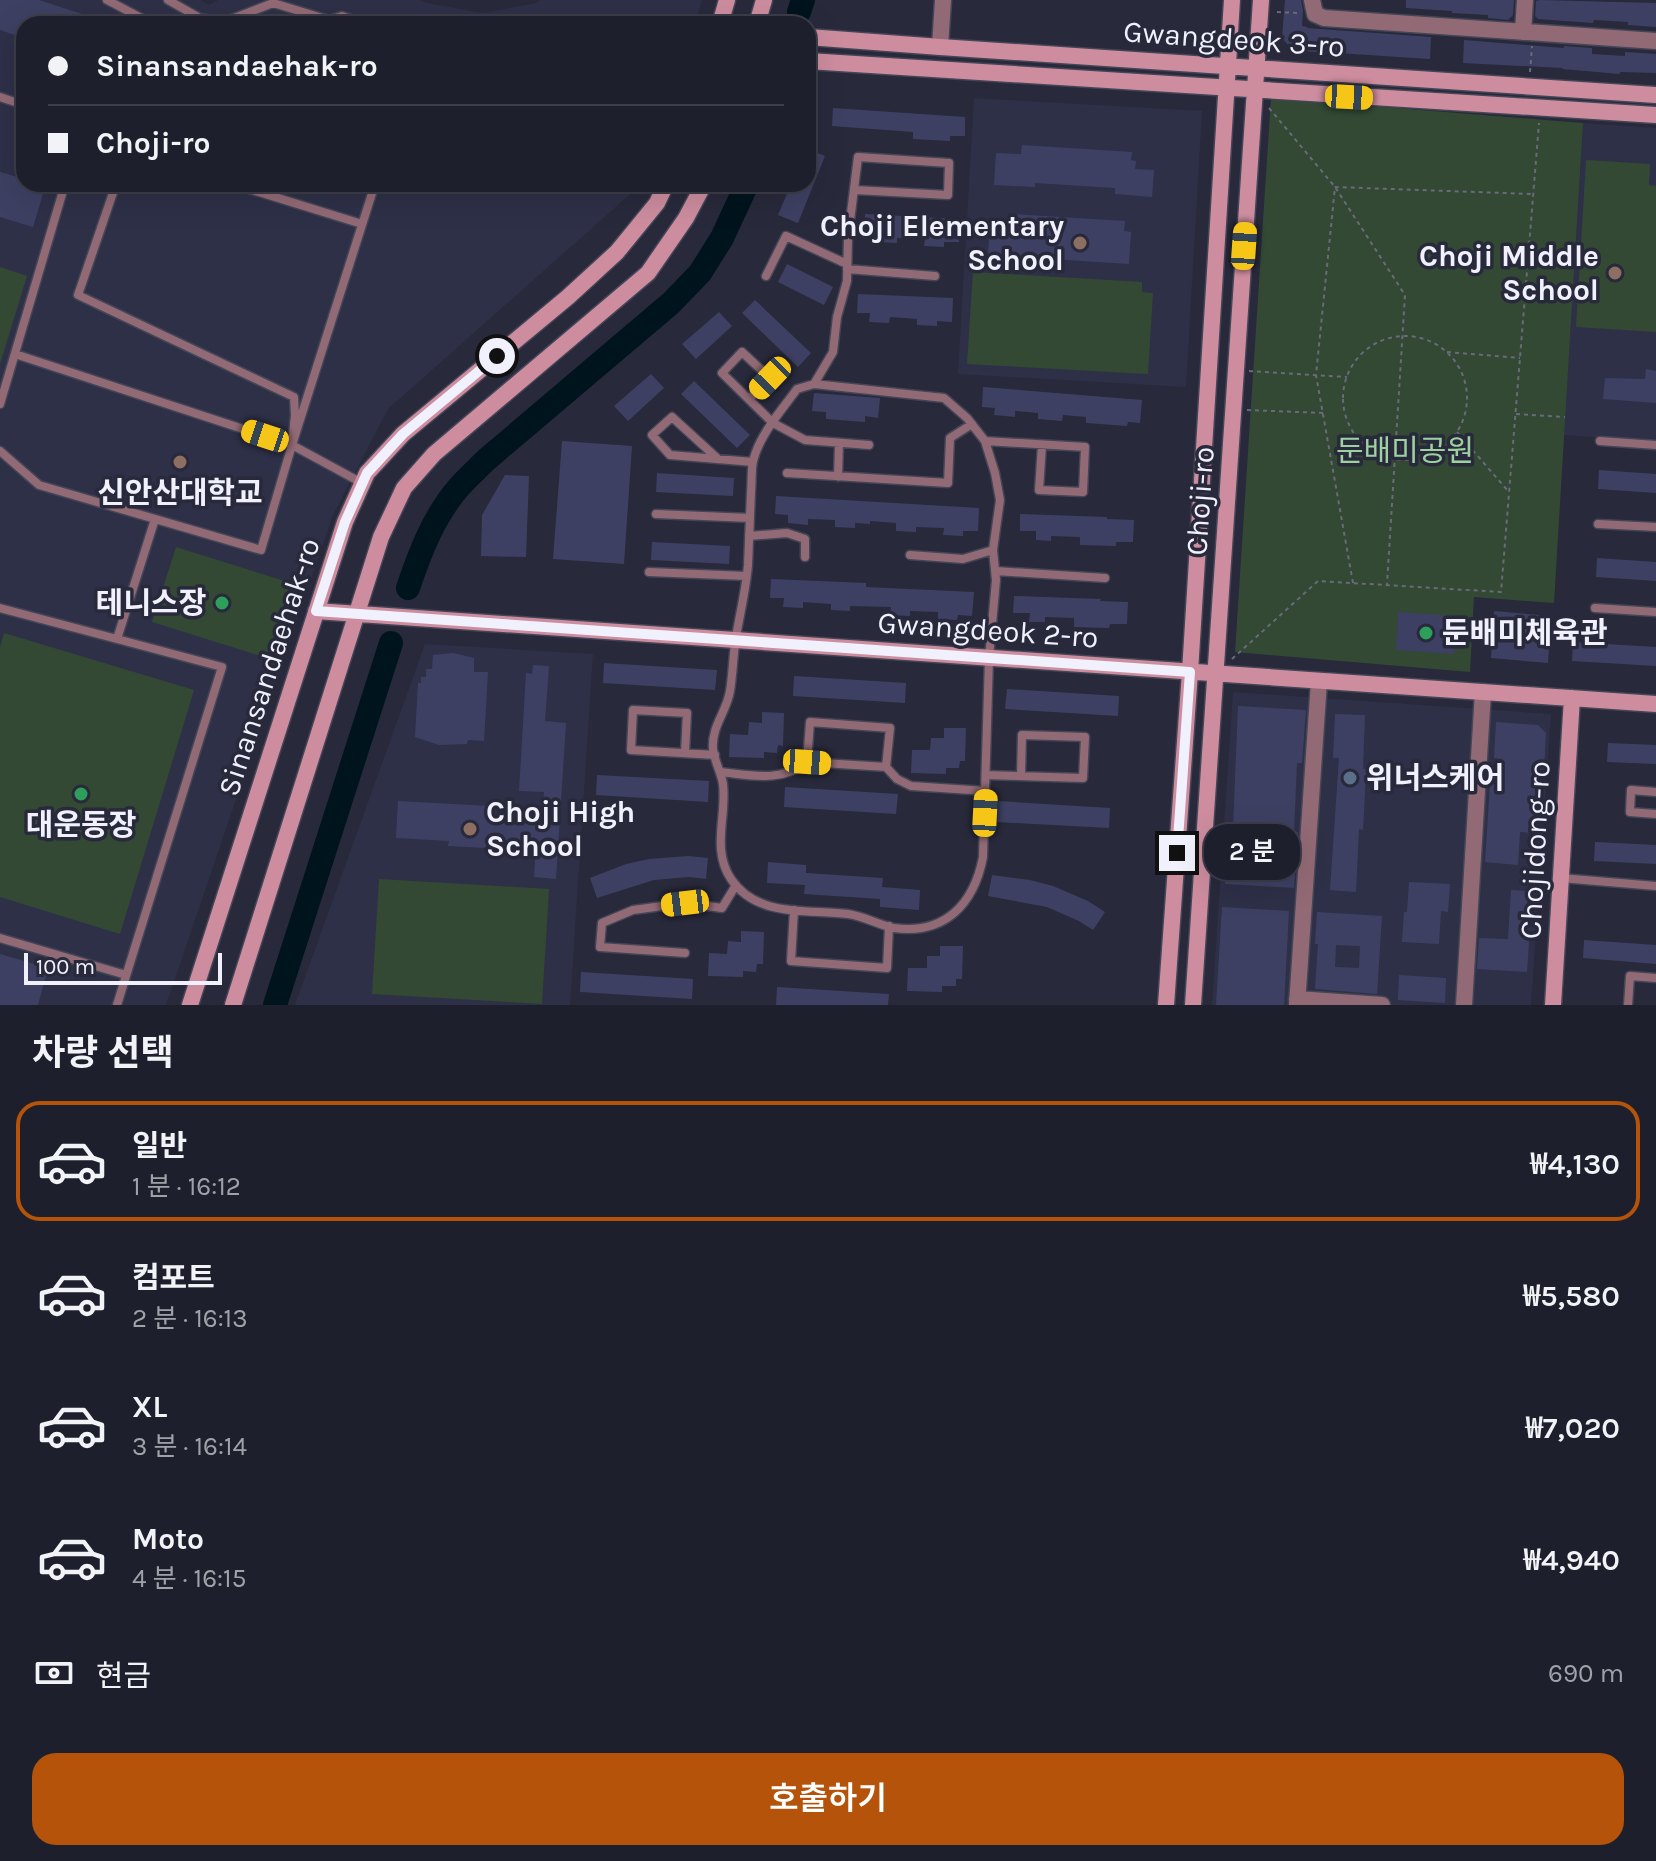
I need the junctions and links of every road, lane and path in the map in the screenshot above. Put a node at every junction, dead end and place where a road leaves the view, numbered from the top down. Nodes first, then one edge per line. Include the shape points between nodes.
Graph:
1 (107, 0) edge
2 (168, 0) edge
3 (943, 0) edge
4 (1232, 0) edge
5 (1525, 0) edge
6 (1261, 5) edge
7 (1314, 7) edge
8 (136, 16) edge
9 (196, 16) edge
10 (239, 16) edge
11 (316, 16) edge
12 (1528, 33) junction
13 (816, 38) edge
14 (1656, 41) edge
15 (940, 47) junction
16 (816, 62) edge
17 (1227, 67) junction
18 (1256, 69) junction
19 (1530, 87) junction
20 (1225, 89) junction
21 (1254, 91) junction
22 (1656, 95) edge
23 (1540, 108) junction
24 (1656, 115) edge
25 (1335, 187) junction
26 (855, 190) junction
27 (63, 192) edge
28 (113, 192) edge
29 (259, 192) edge
30 (372, 192) edge
31 (662, 192) edge
32 (700, 192) edge
33 (1533, 194) junction
34 (362, 224) junction
35 (847, 267) junction
36 (766, 276) dead end
37 (935, 276) dead end
38 (1403, 336) junction
39 (1445, 352) junction
40 (15, 354) junction
41 (1520, 358) junction
42 (1236, 370) junction
43 (1316, 375) junction
44 (1347, 377) junction
45 (814, 384) junction
46 (749, 399) junction
47 (0, 404) edge
48 (1234, 409) junction
49 (1323, 413) junction
50 (1515, 414) junction
51 (1565, 417) dead end
52 (773, 423) junction
53 (972, 424) junction
54 (1456, 431) junction
55 (985, 441) junction
56 (1600, 441) dead end
57 (839, 443) junction
58 (292, 445) junction
59 (869, 445) dead end
60 (1042, 445) junction
61 (1656, 445) edge
62 (0, 451) edge
63 (718, 459) junction
64 (1395, 459) junction
65 (753, 462) junction
66 (787, 473) dead end
67 (838, 477) junction
68 (362, 484) junction
69 (1509, 491) junction
70 (656, 514) dead end
71 (750, 518) junction
72 (155, 519) junction
73 (1598, 524) dead end
74 (1656, 527) edge
75 (749, 536) junction
76 (993, 550) junction
77 (910, 555) dead end
78 (805, 557) dead end
79 (996, 571) junction
80 (649, 572) dead end
81 (746, 576) junction
82 (1105, 578) dead end
83 (1353, 583) junction
84 (1387, 585) junction
85 (0, 608) edge
86 (1595, 608) dead end
87 (316, 611) junction
88 (1656, 612) edge
89 (357, 614) junction
90 (117, 639) junction
91 (735, 640) junction
92 (989, 658) junction
93 (1190, 672) junction
94 (1217, 674) junction
95 (1319, 681) junction
96 (1483, 692) junction
97 (1572, 698) junction
98 (1656, 704) edge
99 (685, 753) junction
100 (715, 755) junction
101 (807, 762) junction
102 (886, 767) junction
103 (720, 772) junction
104 (986, 775) junction
105 (1021, 776) junction
106 (986, 791) junction
107 (1656, 792) edge
108 (1656, 814) edge
109 (1561, 878) junction
110 (736, 885) junction
111 (1656, 886) edge
112 (794, 910) junction
113 (889, 926) junction
114 (0, 938) edge
115 (685, 953) dead end
116 (126, 975) junction
117 (1656, 978) edge
118 (1297, 1002) edge
119 (117, 1005) edge
120 (190, 1005) edge
121 (233, 1005) edge
122 (1166, 1005) edge
123 (1193, 1005) edge
124 (1382, 1005) edge
125 (1464, 1005) edge
126 (1553, 1005) edge
127 (1628, 1005) edge

1 - 8 lane
2 - 9 lane
3 - 15 street
4 - 17 street, Choji-ro
5 - 12 street
6 - 7 path
6 - 18 street, Choji-ro
7 - 12 street via 1324,18
10 - 11 lane via 273,3
12 - 14 street
12 - 19 path
13 - 15 street, Gwangdeok 3-ro
15 - 17 street, Gwangdeok 3-ro
16 - 20 street, Gwangdeok 3-ro
17 - 18 street, Gwangdeok 3-ro
17 - 20 street, Choji-ro
18 - 19 street, Gwangdeok 3-ro
18 - 21 street, Choji-ro
19 - 22 street, Gwangdeok 3-ro
20 - 21 street, Gwangdeok 3-ro
20 - 93 street, Choji-ro
21 - 23 street, Gwangdeok 3-ro
21 - 25 path
21 - 42 street, Choji-ro
23 - 24 street, Gwangdeok 3-ro
23 - 33 path
25 - 33 path
25 - 38 path via 1405,295
25 - 43 path
26 - 26 lane via 858,157 949,163 948,195
26 - 35 lane
27 - 40 lane
28 - 58 lane via 78,295 294,397
29 - 34 lane
30 - 34 lane
31 - 68 street, Sinansandaehak-ro via 617,252 403,434
32 - 89 street via 648,273 434,454 404,488 381,537
33 - 41 path
34 - 58 lane
35 - 36 lane via 786,236
35 - 37 lane
35 - 45 lane via 833,352
38 - 39 path via 1419,337
38 - 44 path via 1379,341 1363,352
38 - 64 path
39 - 41 path
39 - 54 path via 1464,378 1467,399
40 - 47 lane
40 - 58 lane
41 - 50 path
42 - 43 path
42 - 48 street, Choji-ro
43 - 44 path
43 - 49 path
44 - 64 path via 1343,406 1349,425 1360,441
45 - 52 lane via 797,389
45 - 53 lane via 944,398
46 - 46 lane via 722,373 742,352 770,378
46 - 52 lane
48 - 49 path
48 - 94 street, Choji-ro
49 - 83 path
50 - 51 path
50 - 69 path
52 - 57 lane via 805,440
52 - 65 lane
53 - 55 lane
53 - 67 lane via 950,438 948,483
54 - 64 path via 1437,451
54 - 69 path
55 - 60 lane
55 - 76 lane via 1000,500
56 - 61 lane
57 - 59 lane
57 - 67 lane
58 - 68 lane
58 - 72 lane via 261,550
60 - 60 lane via 1085,447 1083,492 1039,490
62 - 72 lane via 39,485
63 - 63 lane via 670,455 652,435 672,417
63 - 65 lane
64 - 84 path
65 - 71 lane
66 - 67 lane
68 - 87 street, Sinansandaehak-ro
69 - 84 path via 1501,592
70 - 71 lane
71 - 75 lane
72 - 90 lane
73 - 74 lane
75 - 78 lane via 787,533 805,539
75 - 81 lane
76 - 77 lane via 963,559
76 - 79 lane
79 - 82 lane
79 - 92 lane
80 - 81 lane
81 - 91 lane
83 - 84 path
83 - 94 path via 1318,581
85 - 90 lane
86 - 88 lane
87 - 89 street, Gwangdeok 2-ro
87 - 120 street, Sinansandaehak-ro
89 - 91 street, Gwangdeok 2-ro
89 - 121 street
90 - 116 lane via 222,667
91 - 92 street, Gwangdeok 2-ro
91 - 100 lane
92 - 93 street, Gwangdeok 2-ro
92 - 104 lane
93 - 94 street, Gwangdeok 2-ro
93 - 122 street, Choji-ro
94 - 95 street, Gwangdeok 2-ro
94 - 123 street, Choji-ro
95 - 96 street, Gwangdeok 2-ro
95 - 118 street
96 - 97 street, Gwangdeok 2-ro
96 - 125 street
97 - 98 street, Gwangdeok 2-ro
97 - 109 street, Chojidong-ro
99 - 99 lane via 631,750 633,710 687,713
99 - 100 lane
100 - 103 lane
101 - 102 lane
101 - 102 lane via 810,722 890,728
101 - 103 lane via 777,776
102 - 106 lane via 911,786
103 - 110 lane via 720,847
104 - 105 lane
104 - 106 lane
105 - 105 lane via 1083,778 1085,737 1022,735
106 - 113 lane via 980,874 961,908 918,928
107 - 108 lane via 1631,790 1630,812
109 - 111 lane
109 - 126 street, Chojidong-ro
110 - 112 lane via 754,900
110 - 115 lane via 722,908 685,903 633,910 602,923 600,947
112 - 113 lane via 852,914
112 - 113 lane via 791,961 887,968
114 - 116 lane
116 - 119 lane
117 - 127 lane via 1630,976
118 - 124 street

